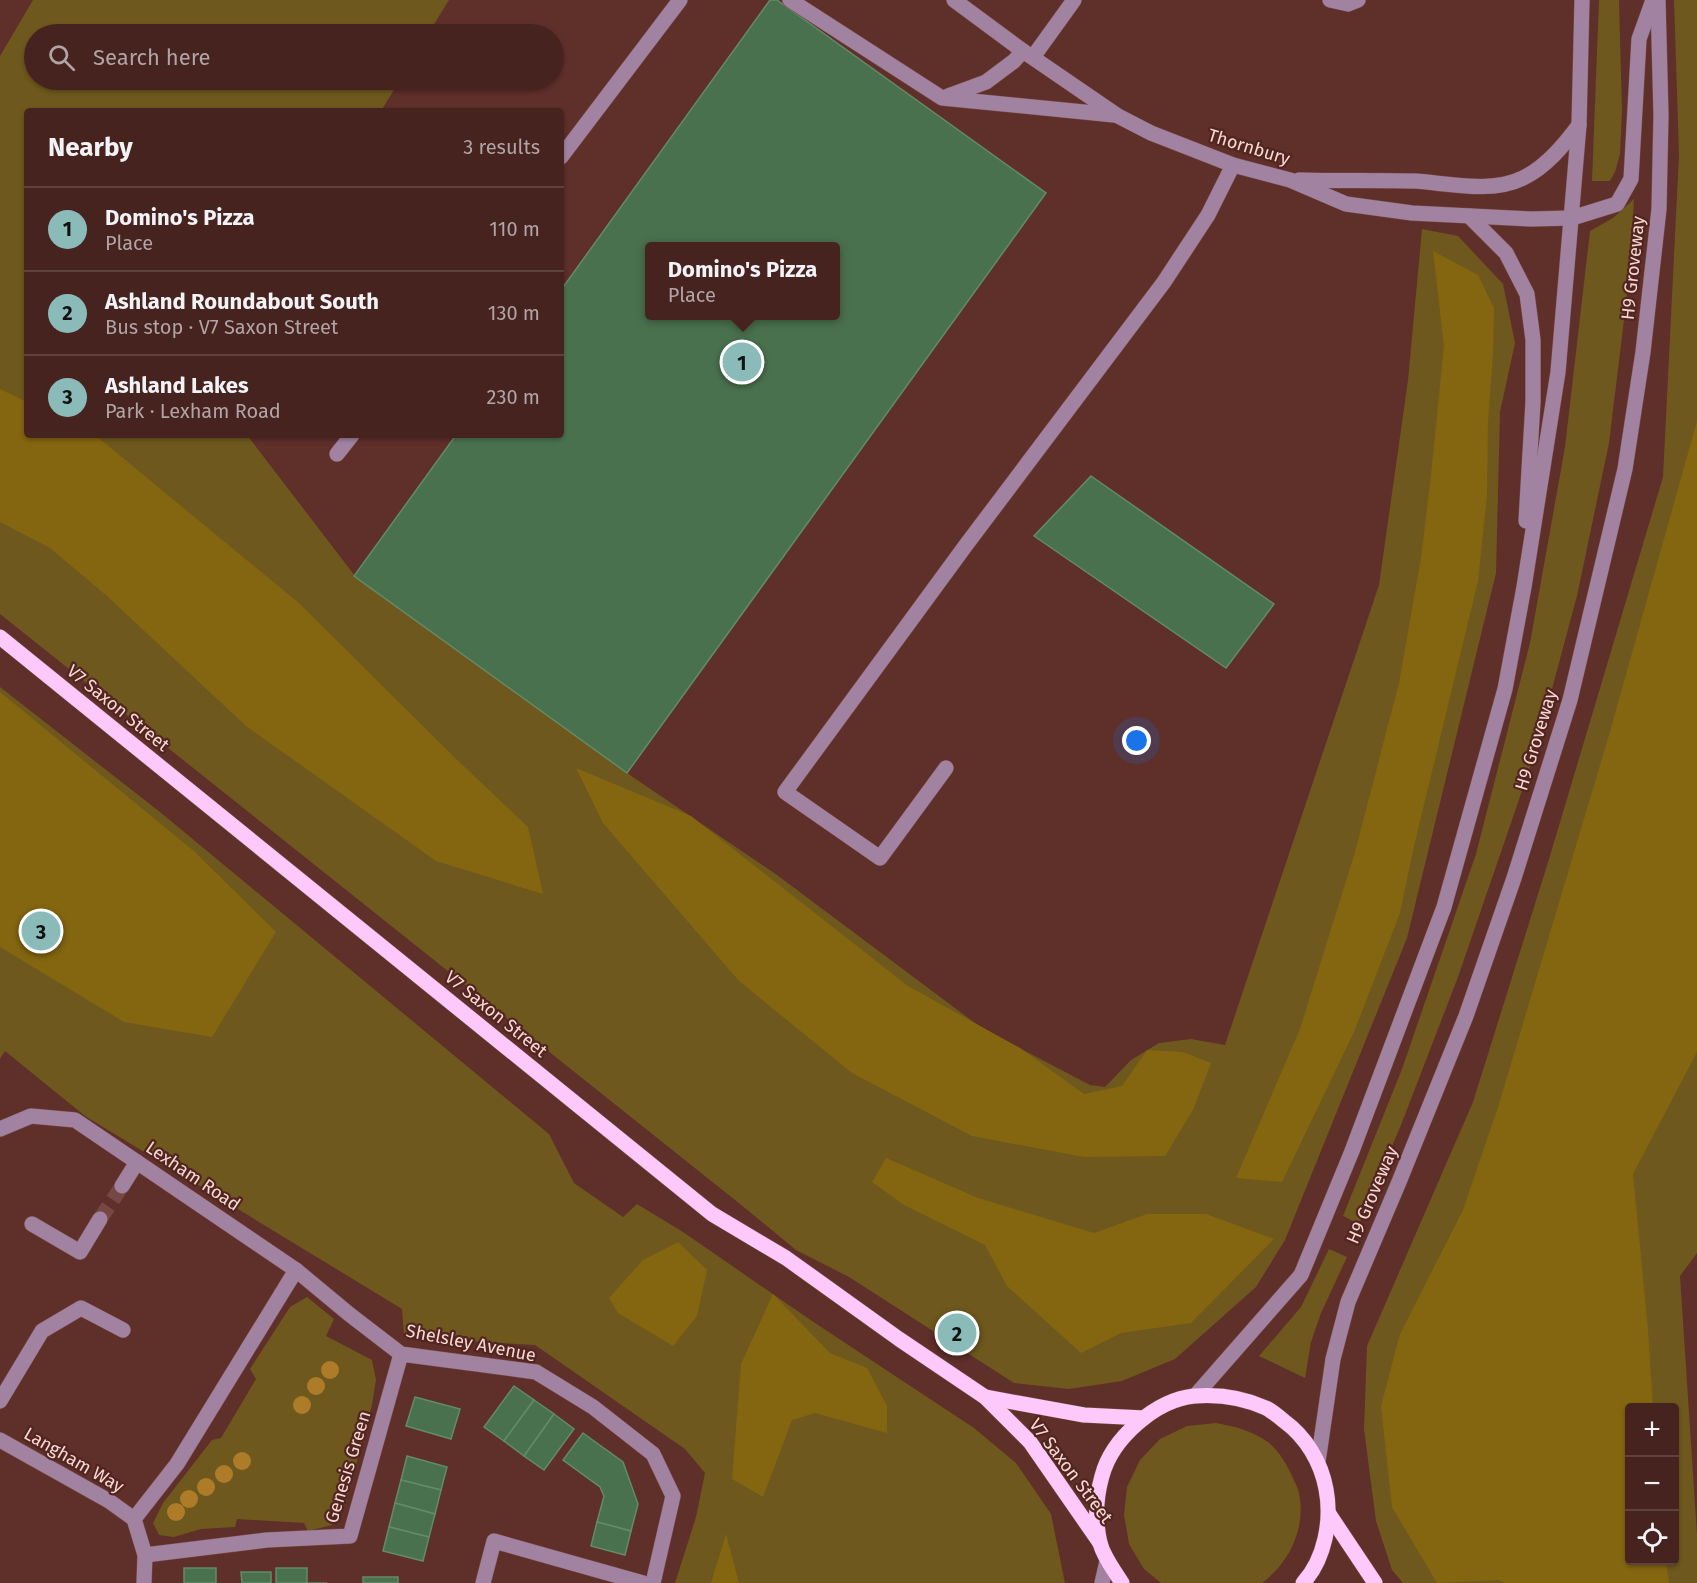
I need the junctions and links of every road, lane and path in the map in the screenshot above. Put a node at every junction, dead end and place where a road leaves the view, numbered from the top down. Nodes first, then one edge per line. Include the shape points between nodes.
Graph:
1 (680, 0) edge
2 (790, 0) edge
3 (954, 0) edge
4 (1074, 0) edge
5 (1330, 0) edge
6 (1358, 0) edge
7 (1582, 0) edge
8 (1653, 0) edge
9 (1658, 0) edge
10 (1028, 54) junction
11 (942, 98) junction
12 (1118, 116) junction
13 (1579, 125) junction
14 (564, 154) edge
15 (1233, 165) junction
16 (1290, 180) junction
17 (1469, 216) junction
18 (1572, 218) junction
19 (350, 438) edge
20 (337, 454) dead end
21 (1524, 587) junction
22 (0, 637) edge
23 (946, 768) dead end
24 (0, 1129) edge
25 (137, 1162) junction
26 (122, 1186) tunnel mouth
27 (100, 1219) tunnel mouth
28 (32, 1224) dead end
29 (296, 1270) junction
30 (349, 1314) joint
31 (123, 1330) dead end
32 (401, 1353) junction
33 (1195, 1396) junction
34 (985, 1397) junction
35 (0, 1401) edge
36 (1144, 1418) junction
37 (0, 1440) edge
38 (1318, 1462) junction
39 (1329, 1514) junction
40 (134, 1519) junction
41 (1100, 1543) junction
42 (145, 1556) junction
43 (1107, 1561) junction
44 (144, 1583) edge
45 (483, 1583) edge
46 (644, 1583) edge
47 (653, 1583) edge
48 (1102, 1583) edge
49 (1122, 1583) edge
50 (1303, 1583) edge
51 (1375, 1583) edge

1 - 14 street
2 - 11 street
3 - 10 street, Thornbury
4 - 10 street
5 - 6 street via 1348,4
7 - 13 street, H9 Groveway
8 - 18 street, Thornbury via 1639,39 1631,179 1617,204
9 - 38 street, H9 Groveway via 1659,209 1625,469 1570,700 1514,878 1466,1016 1348,1302 1333,1359
10 - 11 street via 986,82
10 - 12 street, Thornbury
11 - 12 street
12 - 15 street, Thornbury
13 - 16 street via 1536,171 1508,184 1476,187 1416,181
13 - 18 street, H9 Groveway
15 - 16 street, Thornbury
15 - 23 street via 1208,215 1164,282 785,792 880,858
16 - 17 street, Thornbury via 1346,204
17 - 18 street, Thornbury
17 - 21 street via 1506,253 1527,294 1533,340 1533,392
18 - 21 street, H9 Groveway via 1558,372
19 - 20 street
21 - 33 street, H9 Groveway via 1505,689 1444,907 1352,1151 1300,1275
22 - 34 main road, V7 Saxon Street via 712,1214 786,1258
24 - 25 street, Lexham Road via 31,1116 75,1120
25 - 26 street
25 - 29 street, Lexham Road
27 - 28 street via 80,1252
29 - 30 street, Lexham Road
29 - 40 street via 177,1464
30 - 32 street, Shelsley Avenue
31 - 35 street via 81,1308 42,1330
32 - 42 street, Genesis Green via 351,1536 267,1540
32 - 47 street, Shelsley Avenue via 536,1372 593,1407 653,1454 673,1496
33 - 36 main road via 1168,1404
33 - 38 main road via 1232,1396 1267,1408 1297,1431
34 - 36 main road, V7 Saxon Street via 1084,1415
34 - 41 main road, V7 Saxon Street via 1030,1442
36 - 41 main road via 1119,1442 1102,1474 1096,1509
37 - 40 street, Langham Way
38 - 39 main road
39 - 50 main road via 1323,1547
39 - 51 main road
40 - 42 street
41 - 43 main road
42 - 44 street
43 - 48 street
43 - 49 main road
45 - 46 street via 494,1541

